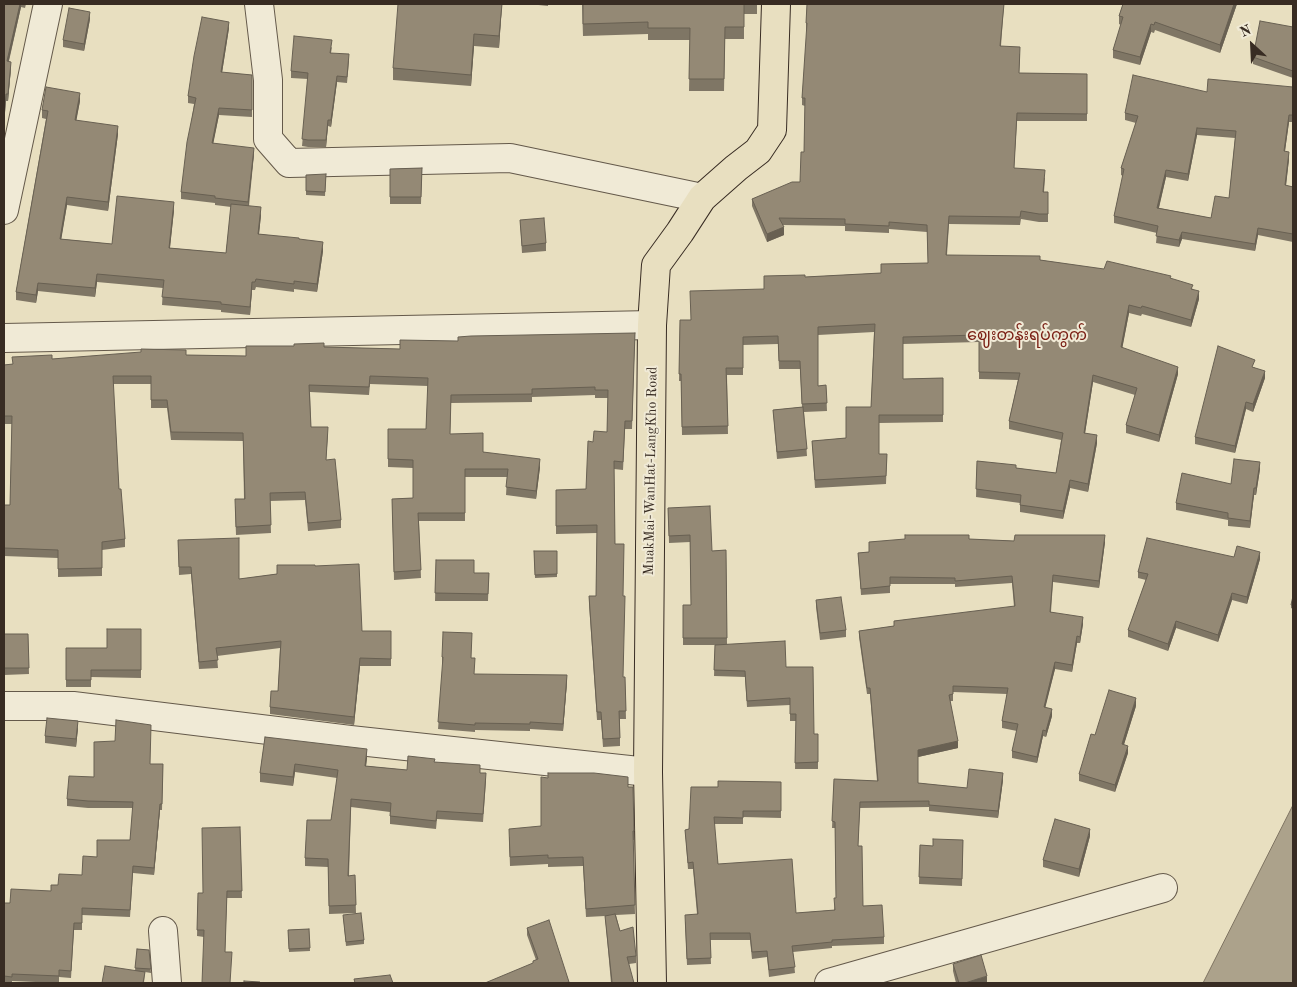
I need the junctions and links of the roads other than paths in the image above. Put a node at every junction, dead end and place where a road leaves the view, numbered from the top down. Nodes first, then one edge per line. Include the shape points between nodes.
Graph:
1 (48, 4) edge
2 (259, 4) edge
3 (776, 4) edge
4 (702, 198) junction
5 (4, 210) edge
6 (652, 325) junction
7 (4, 338) edge
8 (4, 706) edge
9 (648, 772) junction
10 (1163, 888) dead end
11 (163, 931) dead end
12 (167, 983) edge
13 (652, 983) edge
14 (829, 983) edge

1 - 5 street
2 - 4 street via 268,80 268,139 289,163 510,158
3 - 4 main road, MuakMai-WanHat-LangKho Road via 772,130 758,151
4 - 6 main road, MuakMai-WanHat-LangKho Road via 656,265
6 - 7 street
6 - 9 main road, MuakMai-WanHat-LangKho Road
8 - 9 street via 73,706
9 - 13 main road, MuakMai-WanHat-LangKho Road
10 - 14 street
11 - 12 street

